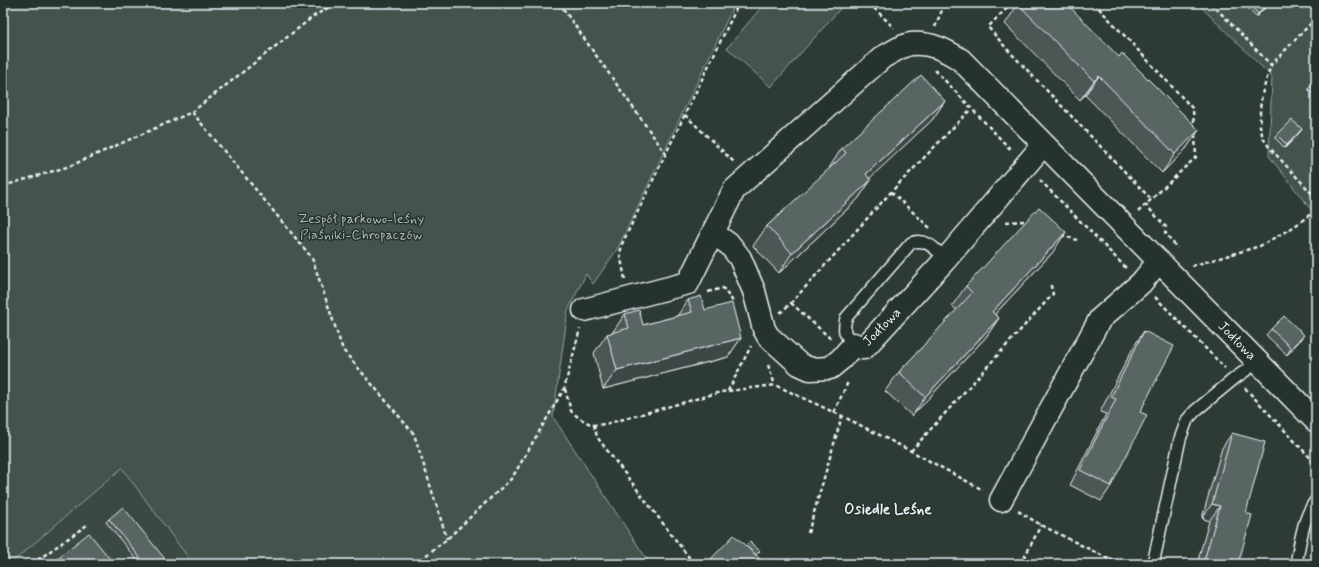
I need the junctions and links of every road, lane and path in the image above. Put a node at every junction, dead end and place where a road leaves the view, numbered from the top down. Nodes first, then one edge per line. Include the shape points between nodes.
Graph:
1 (336, 3) edge
2 (558, 3) edge
3 (1012, 3) edge
4 (1094, 3) edge
5 (1211, 3) edge
6 (1316, 18) edge
7 (1271, 65) junction
8 (934, 69) dead end
9 (971, 109) junction
10 (192, 112) junction
11 (685, 115) dead end
12 (1043, 145) junction
13 (666, 155) dead end
14 (1026, 166) junction
15 (749, 176) junction
16 (3, 186) edge
17 (892, 192) junction
18 (1316, 198) edge
19 (1151, 199) junction
20 (1316, 210) edge
21 (1136, 213) dead end
22 (935, 232) dead end
23 (713, 233) junction
24 (946, 259) junction
25 (1159, 261) junction
26 (1189, 267) dead end
27 (1050, 282) dead end
28 (1141, 283) junction
29 (705, 292) dead end
30 (791, 303) junction
31 (736, 305) dead end
32 (584, 310) dead end
33 (764, 329) junction
34 (832, 340) dead end
35 (854, 344) junction
36 (1258, 362) junction
37 (767, 363) dead end
38 (1235, 378) junction
39 (775, 385) junction
40 (564, 389) dead end
41 (728, 391) junction
42 (842, 416) junction
43 (1316, 421) edge
44 (594, 425) junction
45 (1316, 464) edge
46 (1001, 500) dead end
47 (1316, 500) edge
48 (87, 525) dead end
49 (1041, 525) dead end
50 (808, 534) dead end
51 (447, 539) dead end
52 (1088, 549) dead end
53 (32, 564) edge
54 (694, 564) edge
55 (1021, 564) edge
56 (1119, 564) edge
57 (1154, 564) edge
58 (1296, 564) edge

1 - 10 path via 314,16
2 - 13 path
3 - 19 path via 988,27
4 - 19 path via 1194,109 1196,157
5 - 7 path
6 - 7 path
7 - 18 path via 1260,109 1263,138
8 - 9 path
9 - 14 path
9 - 17 path
10 - 16 path via 70,166
10 - 51 path via 312,258 343,350 414,434
11 - 15 path
12 - 14 street, Jodłowa
12 - 15 street, Jodłowa via 961,60 946,50 910,44 883,57
12 - 25 street, Jodłowa
14 - 24 street, Jodłowa
14 - 28 path
15 - 23 street, Jodłowa via 734,190
17 - 22 path
17 - 30 path
19 - 21 path
20 - 26 path via 1295,226 1260,246
23 - 32 street, Jodłowa via 688,283
23 - 33 street, Jodłowa via 730,245 740,258 754,292
24 - 35 street, Jodłowa via 864,348
24 - 35 lane via 931,245 917,240 911,242 846,318 843,329 845,336
25 - 28 street
25 - 36 street, Jodłowa
27 - 42 path via 1053,294 911,451
28 - 38 path
28 - 46 street via 1100,320
29 - 31 path via 723,288
30 - 33 path
30 - 34 path
33 - 35 street, Jodłowa via 768,336 799,364 810,369 830,368
33 - 41 path via 758,334
36 - 38 lane
36 - 43 street, Jodłowa
37 - 39 path
38 - 45 path
38 - 57 lane via 1187,420 1180,439
39 - 41 path
39 - 42 path
40 - 44 path via 571,412
41 - 44 path
42 - 50 path
44 - 54 path via 597,437
47 - 58 lane via 1311,506 1301,537
48 - 53 path
49 - 55 path
52 - 56 path

